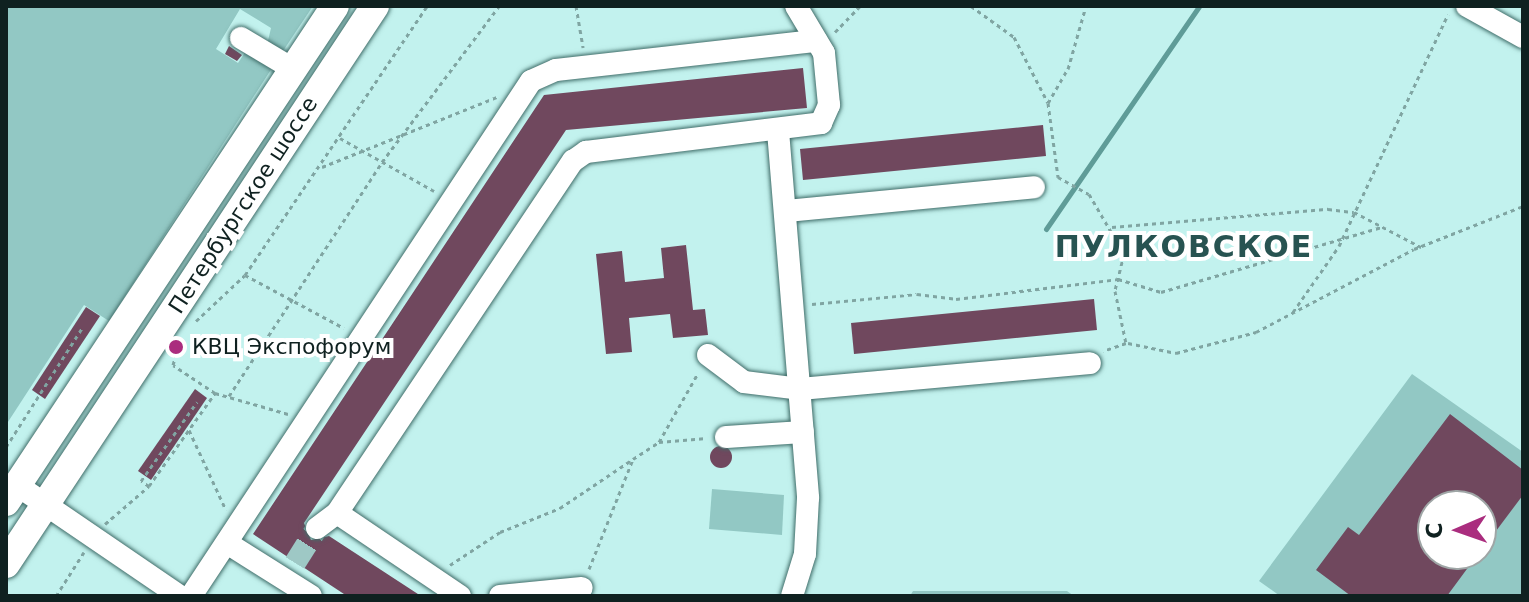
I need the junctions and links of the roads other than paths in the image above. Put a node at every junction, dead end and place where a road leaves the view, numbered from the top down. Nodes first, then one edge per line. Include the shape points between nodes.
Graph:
1 (335, 6) edge
2 (375, 6) edge
3 (796, 6) edge
4 (1467, 6) edge
5 (1523, 37) edge
6 (241, 38) dead end
7 (816, 41) junction
8 (293, 69) junction
9 (778, 131) junction
10 (1034, 187) dead end
11 (787, 211) junction
12 (708, 355) road end
13 (1090, 363) road end
14 (800, 389) junction
15 (803, 432) junction
16 (726, 437) road end
17 (12, 494) edge
18 (45, 504) junction
19 (337, 513) junction
20 (317, 528) tunnel mouth
21 (231, 537) junction
22 (6, 564) edge
23 (582, 588) road end
24 (180, 596) edge
25 (191, 596) edge
26 (311, 596) edge
27 (460, 596) edge
28 (500, 596) edge
29 (792, 596) edge

1 - 8 main road, Петербургское шоссе
2 - 18 main road, Петербургское шоссе
3 - 7 street
4 - 5 street
6 - 8 street
7 - 9 street via 829,105 821,123
7 - 21 street via 556,70 523,90
8 - 17 main road, Петербургское шоссе
9 - 11 street
9 - 19 street via 586,152 573,161
10 - 11 street
11 - 14 street
12 - 14 street via 744,382
13 - 14 street
14 - 15 street
15 - 16 street
15 - 29 street via 809,528
17 - 18 street
18 - 22 main road, Петербургское шоссе
18 - 24 street
19 - 20 street
19 - 27 street
21 - 25 street
21 - 26 street via 290,571
23 - 28 street

